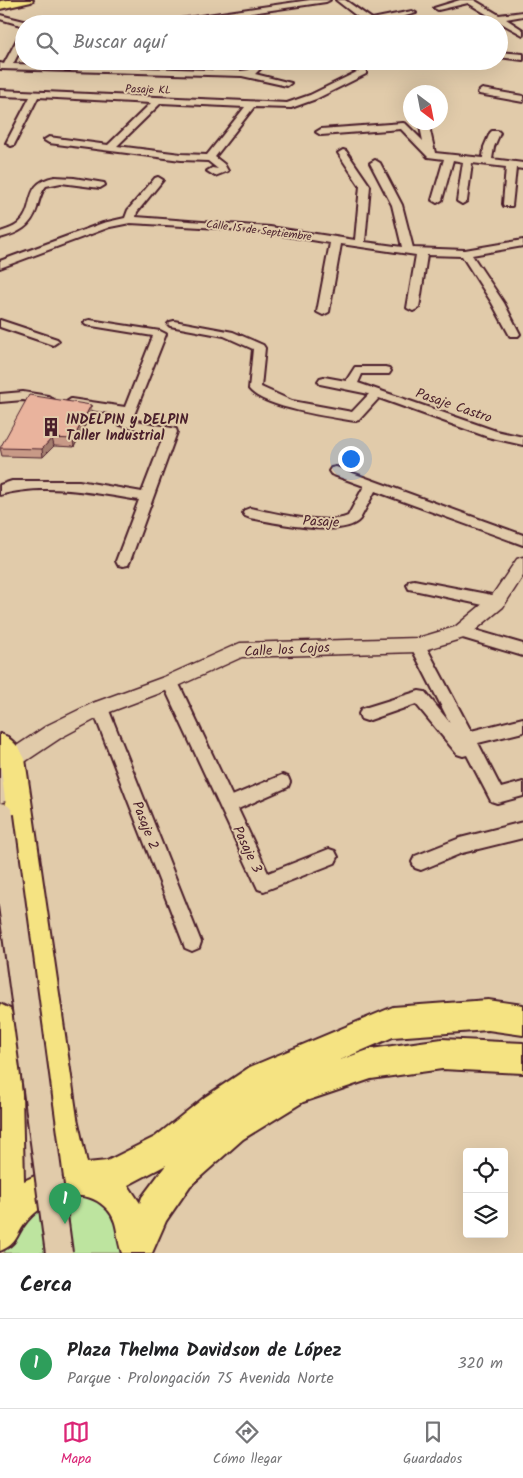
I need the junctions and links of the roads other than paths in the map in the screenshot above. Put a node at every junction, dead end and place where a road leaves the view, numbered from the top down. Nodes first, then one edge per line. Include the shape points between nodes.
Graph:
1 (5, 0) edge
2 (27, 0) edge
3 (326, 0) edge
4 (340, 0) edge
5 (469, 0) edge
6 (0, 3) edge
7 (438, 8) dead end
8 (412, 13) dead end
9 (523, 14) edge
10 (243, 15) edge
11 (361, 15) edge
12 (404, 15) edge
13 (493, 15) edge
14 (508, 16) edge
15 (0, 17) edge
16 (15, 21) edge
17 (508, 24) edge
18 (523, 33) edge
19 (15, 48) edge
20 (508, 55) edge
21 (523, 57) edge
22 (4, 66) edge
23 (122, 70) edge
24 (254, 70) edge
25 (241, 74) junction
26 (287, 83) dead end
27 (332, 88) dead end
28 (482, 92) dead end
29 (0, 94) edge
30 (35, 95) junction
31 (523, 99) edge
32 (159, 100) junction
33 (252, 104) junction
34 (425, 130) edge
35 (321, 132) dead end
36 (495, 133) dead end
37 (49, 140) dead end
38 (11, 144) dead end
39 (110, 148) junction
40 (343, 153) dead end
41 (431, 155) junction
42 (449, 157) junction
43 (210, 158) junction
44 (468, 159) junction
45 (487, 162) junction
46 (375, 163) dead end
47 (511, 165) junction
48 (523, 166) edge
49 (212, 171) dead end
50 (158, 180) dead end
51 (100, 185) dead end
52 (437, 200) dead end
53 (462, 201) dead end
54 (508, 204) dead end
55 (130, 220) junction
56 (0, 235) edge
57 (336, 240) junction
58 (523, 243) edge
59 (360, 244) junction
60 (408, 250) junction
61 (422, 252) junction
62 (465, 253) junction
63 (0, 265) edge
64 (414, 308) dead end
65 (323, 312) dead end
66 (0, 323) edge
67 (90, 323) dead end
68 (174, 324) dead end
69 (514, 334) dead end
70 (53, 341) dead end
71 (385, 371) dead end
72 (324, 380) dead end
73 (351, 385) junction
74 (376, 394) junction
75 (0, 398) edge
76 (129, 412) junction
77 (523, 441) edge
78 (336, 471) dead end
79 (372, 484) junction
80 (0, 490) edge
81 (146, 497) junction
82 (250, 513) dead end
83 (523, 540) edge
84 (123, 561) dead end
85 (523, 563) edge
86 (414, 585) dead end
87 (497, 602) junction
88 (460, 632) junction
89 (418, 645) junction
90 (523, 650) edge
91 (170, 682) junction
92 (100, 708) junction
93 (367, 714) dead end
94 (523, 725) edge
95 (465, 744) junction
96 (4, 749) edge
97 (282, 782) dead end
98 (523, 789) edge
99 (0, 792) edge
100 (228, 805) junction
101 (0, 816) edge
102 (523, 830) edge
103 (329, 857) dead end
104 (421, 862) dead end
105 (192, 942) dead end
106 (0, 1019) edge
107 (523, 1020) edge
108 (523, 1058) edge
109 (80, 1179) junction
110 (3, 1228) edge
111 (137, 1250) edge
112 (59, 1253) edge

1 - 6 main road
2 - 6 main road
3 - 10 street
4 - 11 street
5 - 7 street
5 - 13 street
8 - 12 street
9 - 14 street
15 - 16 street
17 - 18 street
19 - 22 street
20 - 21 street
23 - 25 street
24 - 25 street
25 - 26 street
27 - 33 street, Pasaje KL via 296,104
28 - 31 street
29 - 30 street, Pasaje KL
30 - 32 street, Pasaje KL
30 - 38 street
32 - 33 street, Pasaje KL
32 - 39 street
33 - 43 street
34 - 41 street
35 - 41 street via 403,126
36 - 45 street
37 - 39 street
39 - 43 street
40 - 59 street via 365,186
41 - 42 street
42 - 44 street
42 - 52 street
43 - 49 street via 223,171
44 - 45 street
44 - 53 street
45 - 47 street
46 - 60 street via 397,205
47 - 48 street
47 - 54 street
50 - 55 street via 132,212
51 - 56 street via 48,181 40,186 27,221
55 - 57 street, Calle 15 de Septiembre via 219,224
55 - 63 street, Calle 15 de Septiembre via 107,225
57 - 59 street, Calle 15 de Septiembre
57 - 65 street
58 - 62 street, Calle 15 de Septiembre
59 - 60 street, Calle 15 de Septiembre
60 - 61 street, Calle 15 de Septiembre
61 - 62 street, Calle 15 de Septiembre
61 - 64 street
62 - 69 street
66 - 70 street
67 - 76 street via 160,334
68 - 74 street via 232,334 259,348 255,389 262,394 308,408 355,417
71 - 73 street via 359,370
72 - 73 street, Pasaje Castro
73 - 74 street, Pasaje Castro
74 - 77 street, Pasaje Castro
75 - 76 street via 23,396
76 - 81 street via 124,422 171,432
78 - 79 street
79 - 82 street, Pasaje via 354,518 344,523 318,523
79 - 83 street
80 - 81 street via 12,486 79,486
81 - 84 street
85 - 87 street, Calle los Cojos
86 - 87 street
87 - 88 street, Calle los Cojos
88 - 89 street, Calle los Cojos
88 - 90 street
89 - 91 street, Calle los Cojos via 240,650
89 - 95 street
91 - 92 street, Calle los Cojos
91 - 100 street, Pasaje 3
92 - 96 street, Calle los Cojos via 55,731
92 - 105 street, Pasaje 2
93 - 95 street via 419,697
94 - 95 street
95 - 98 street via 497,796
96 - 99 main road
96 - 109 main road via 62,1118
97 - 100 street
100 - 103 street, Pasaje 3 via 264,883
101 - 112 main road, bridge
102 - 104 street via 460,846
106 - 110 main road via 5,1056 9,1161
107 - 109 main road via 488,1015 393,1022 261,1078 216,1108 166,1148 140,1163 108,1177
108 - 111 main road via 442,1054 371,1064 295,1090 232,1128 179,1175 154,1209
109 - 110 main road via 64,1179 42,1187 22,1201
109 - 111 main road via 102,1185 116,1195 134,1228

